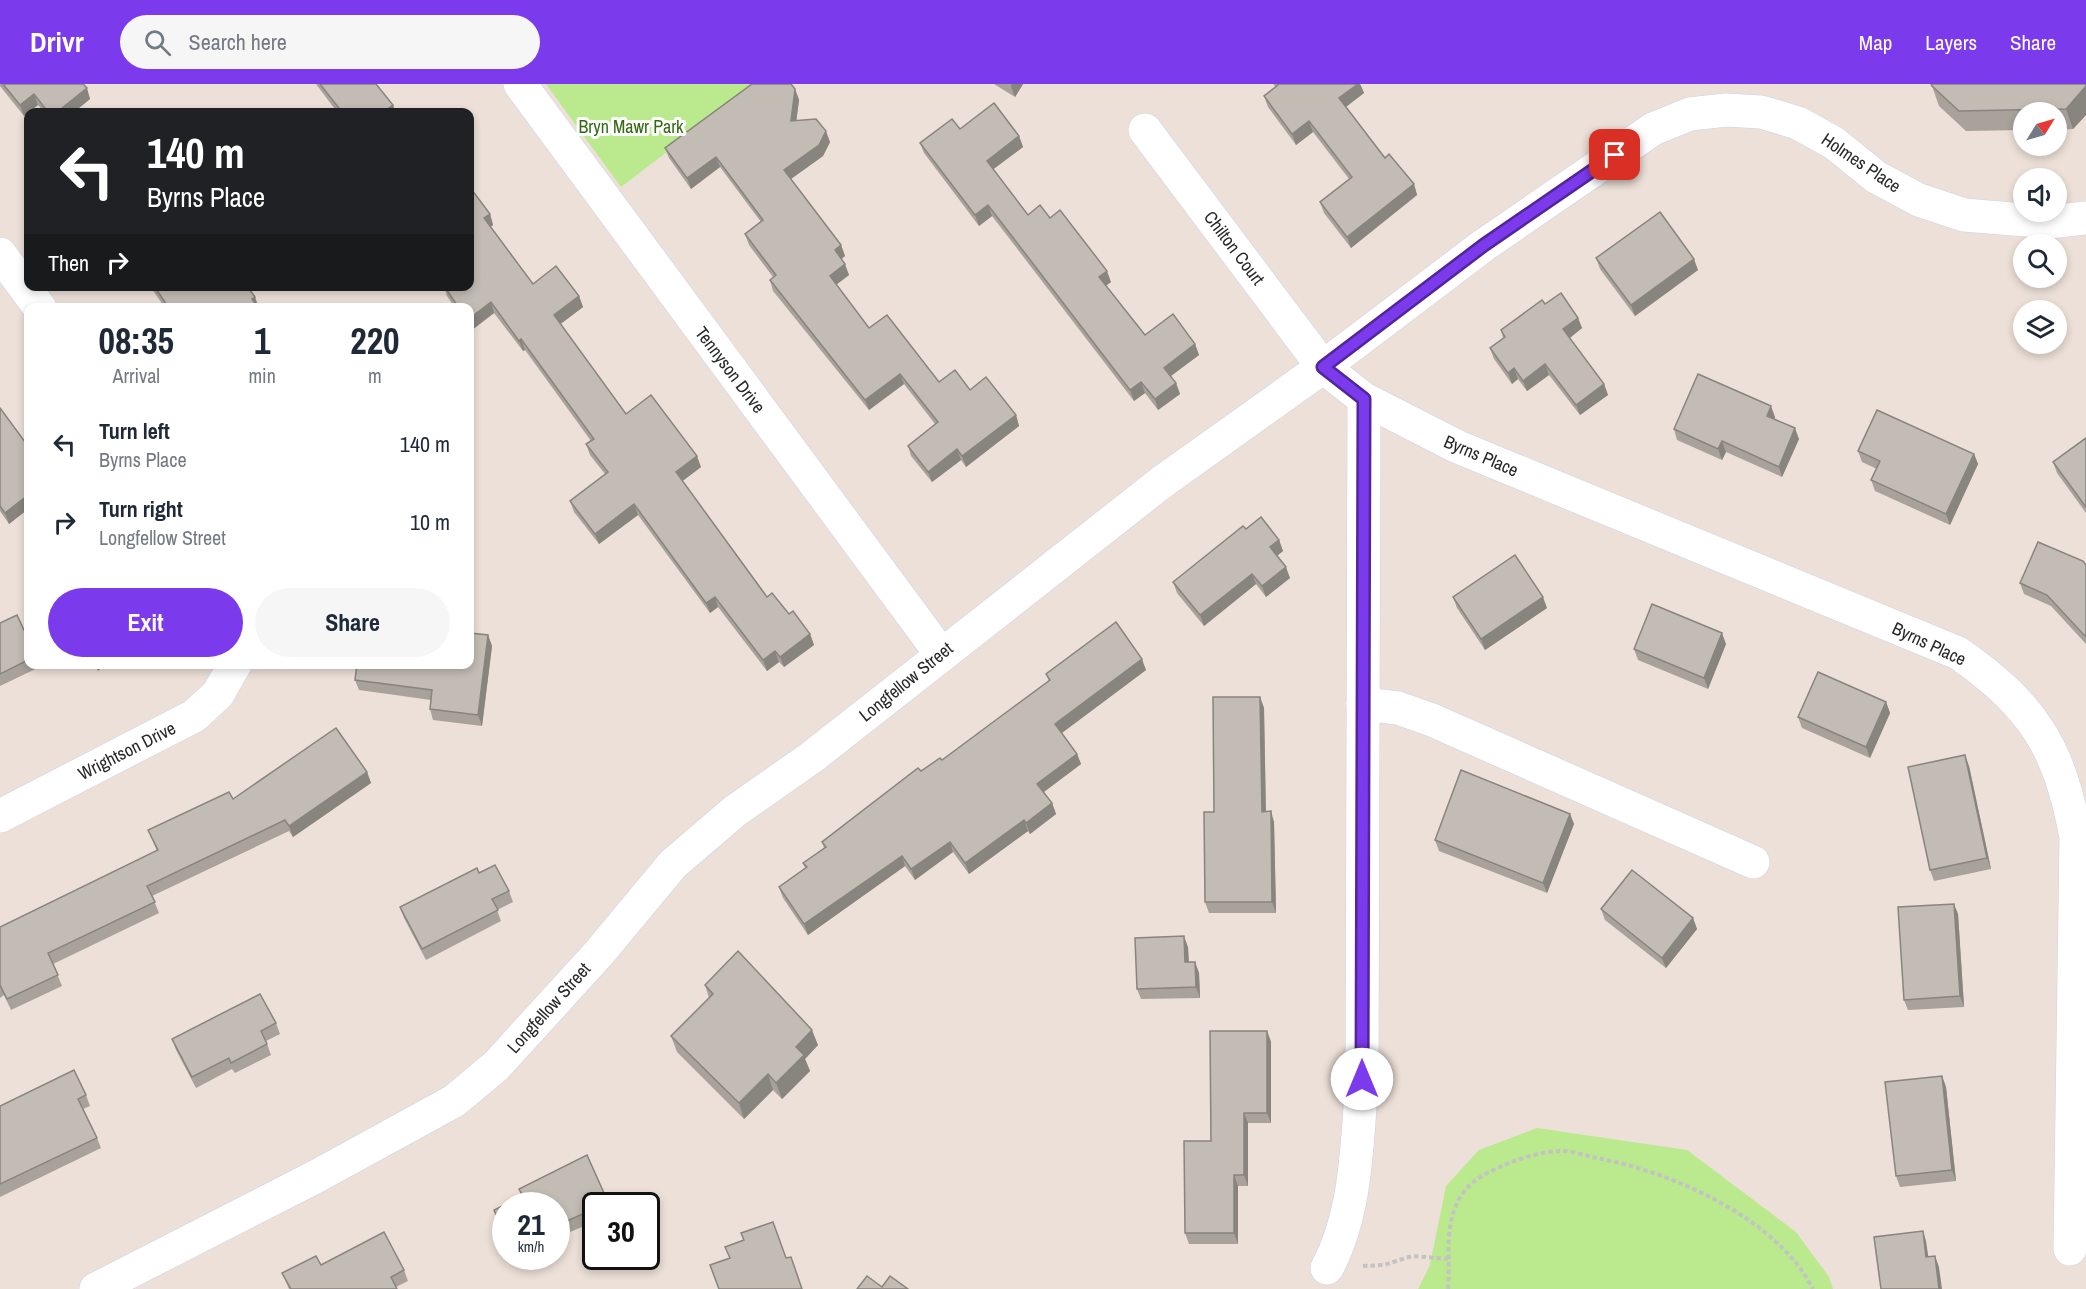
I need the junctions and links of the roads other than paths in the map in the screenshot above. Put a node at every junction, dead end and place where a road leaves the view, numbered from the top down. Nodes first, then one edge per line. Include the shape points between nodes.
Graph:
1 (520, 84) edge
2 (1744, 111) joint
3 (1144, 130) dead end
4 (2086, 218) edge
5 (5, 269) edge
6 (24, 290) edge
7 (25, 291) edge
8 (36, 303) edge
9 (1323, 367) junction
10 (1364, 399) junction
11 (941, 654) junction
12 (232, 669) edge
13 (1363, 704) junction
14 (0, 816) edge
15 (1753, 862) dead end
16 (2070, 1249) dead end
17 (1327, 1268) road end
18 (96, 1289) edge

1 - 11 street, Tennyson Drive
2 - 4 street, Holmes Place via 1798,123 1834,143 1876,177 1918,200 1964,215 2049,222
2 - 9 street, Longfellow Street via 1690,114 1653,129 1484,245
3 - 9 street, Chilton Court
5 - 6 street
7 - 8 street
9 - 10 street, Byrns Place
9 - 11 street, Longfellow Street via 1162,482
10 - 13 street
10 - 16 street, Byrns Place via 1458,447 1958,653 1995,679 2026,712 2050,749 2067,792 2076,837
11 - 18 street, Longfellow Street via 673,864 496,1066 453,1101
12 - 14 street, Wrightson Drive via 218,694 195,716
13 - 15 street via 1398,708 1432,720
13 - 17 street via 1362,1079 1356,1163 1341,1242

